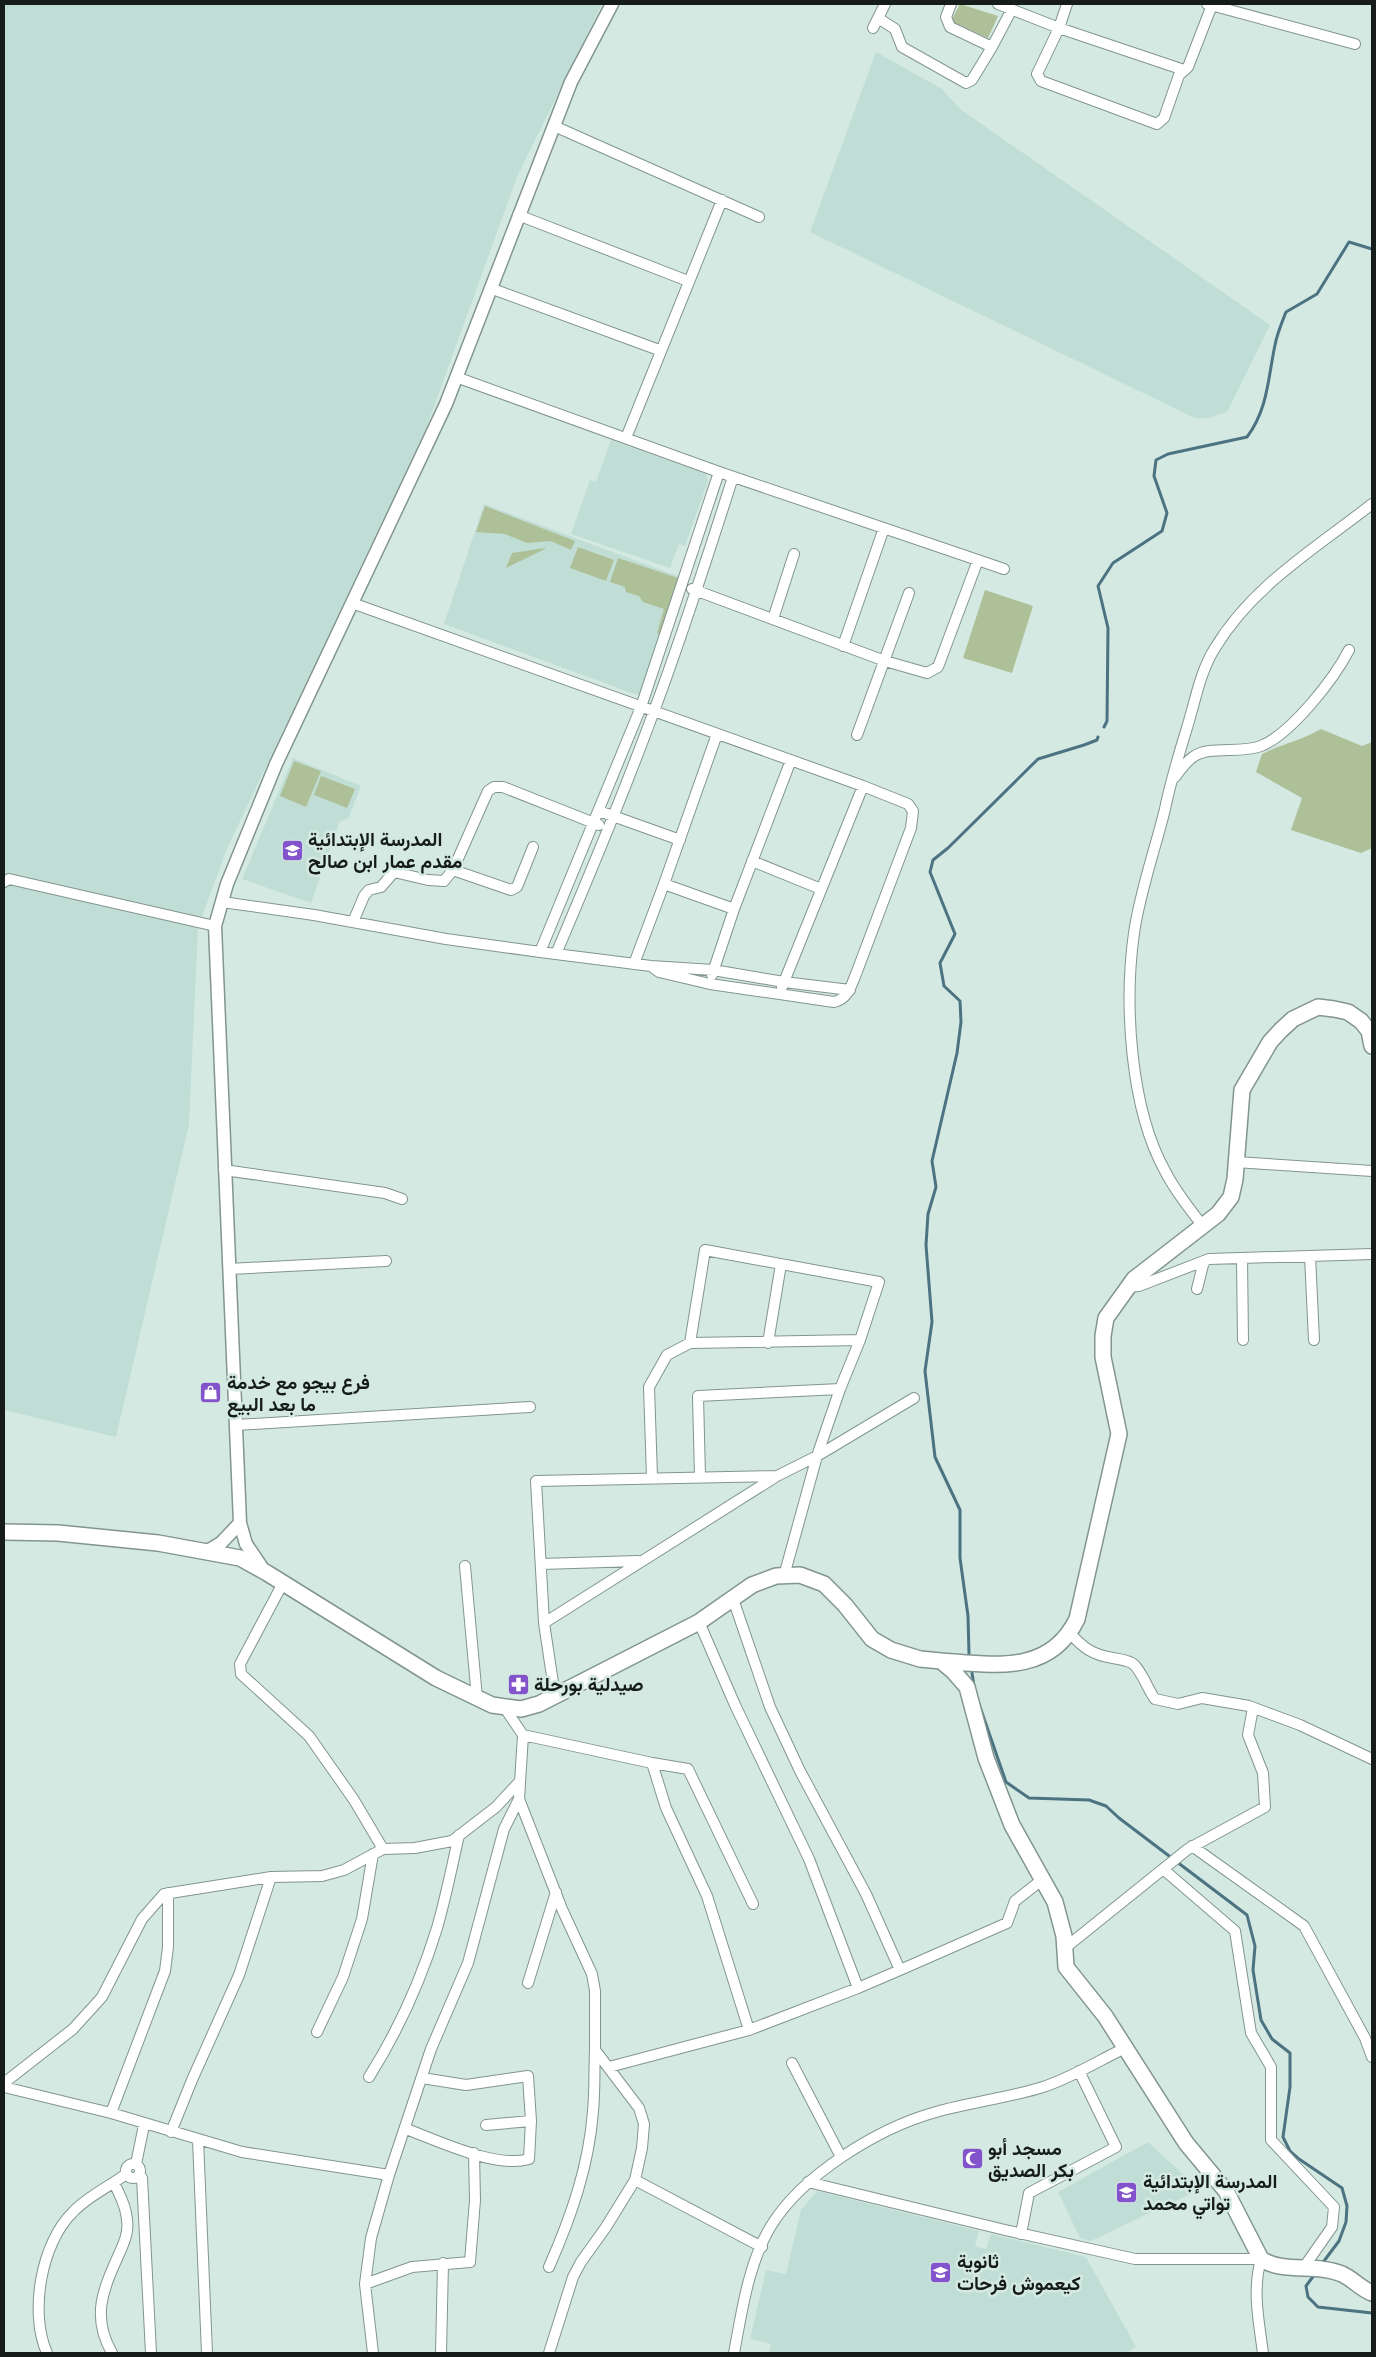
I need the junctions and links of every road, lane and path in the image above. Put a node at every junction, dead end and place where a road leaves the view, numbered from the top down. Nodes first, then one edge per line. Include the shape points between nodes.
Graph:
1 (612, 4) edge
2 (885, 4) edge
3 (951, 4) edge
4 (998, 4) edge
5 (1067, 4) edge
6 (1209, 4) edge
7 (1012, 9) junction
8 (878, 18) junction
9 (873, 28) dead end
10 (1059, 28) junction
11 (1355, 44) dead end
12 (992, 47) junction
13 (1184, 70) junction
14 (554, 126) junction
15 (722, 200) junction
16 (518, 215) junction
17 (759, 217) dead end
18 (688, 281) junction
19 (490, 288) junction
20 (659, 350) junction
21 (456, 377) junction
22 (626, 438) junction
23 (719, 472) junction
24 (733, 477) junction
25 (1372, 504) edge
26 (884, 528) junction
27 (794, 554) dead end
28 (978, 560) junction
29 (1004, 569) dead end
30 (683, 585) junction
31 (697, 591) junction
32 (909, 593) dead end
33 (352, 603) junction
34 (773, 619) junction
35 (843, 646) junction
36 (1349, 650) dead end
37 (884, 661) junction
38 (641, 707) junction
39 (654, 712) junction
40 (717, 734) junction
41 (856, 735) dead end
42 (791, 760) junction
43 (1170, 784) junction
44 (862, 786) junction
45 (600, 811) junction
46 (614, 816) junction
47 (594, 823) junction
48 (608, 829) junction
49 (680, 840) junction
50 (533, 847) dead end
51 (752, 862) junction
52 (454, 870) junction
53 (4, 882) edge
54 (664, 884) junction
55 (821, 889) junction
56 (222, 902) junction
57 (734, 909) junction
58 (353, 922) junction
59 (215, 926) junction
60 (540, 952) junction
61 (556, 954) junction
62 (634, 964) junction
63 (651, 966) junction
64 (713, 970) junction
65 (784, 982) junction
66 (710, 984) junction
67 (850, 990) junction
68 (780, 995) junction
69 (1372, 1046) edge
70 (1236, 1162) junction
71 (224, 1170) junction
72 (1372, 1171) edge
73 (402, 1199) dead end
74 (1202, 1225) junction
75 (1372, 1254) edge
76 (1310, 1256) junction
77 (1242, 1258) junction
78 (386, 1261) dead end
79 (1204, 1261) junction
80 (781, 1264) junction
81 (229, 1269) junction
82 (1128, 1287) junction
83 (1198, 1289) dead end
84 (860, 1340) junction
85 (1243, 1340) dead end
86 (1314, 1340) dead end
87 (690, 1343) junction
88 (768, 1343) junction
89 (840, 1389) junction
90 (914, 1398) dead end
91 (530, 1407) dead end
92 (236, 1425) junction
93 (817, 1456) junction
94 (777, 1476) junction
95 (652, 1477) junction
96 (700, 1477) junction
97 (240, 1523) junction
98 (4, 1532) edge
99 (206, 1552) junction
100 (639, 1562) junction
101 (541, 1564) junction
102 (465, 1566) dead end
103 (265, 1572) junction
104 (784, 1576) junction
105 (283, 1583) junction
106 (733, 1599) junction
107 (699, 1622) junction
108 (544, 1623) junction
109 (1070, 1634) junction
110 (941, 1661) junction
111 (555, 1696) junction
112 (477, 1698) junction
113 (504, 1707) junction
114 (1253, 1708) junction
115 (523, 1735) junction
116 (1372, 1759) edge
117 (652, 1763) junction
118 (520, 1781) junction
119 (519, 1800) junction
120 (459, 1835) junction
121 (1192, 1846) junction
122 (383, 1849) junction
123 (373, 1854) junction
124 (1170, 1863) junction
125 (271, 1877) junction
126 (1043, 1879) junction
127 (556, 1892) junction
128 (168, 1894) junction
129 (753, 1904) dead end
130 (1065, 1948) junction
131 (900, 1970) junction
132 (528, 1982) dead end
133 (858, 1988) junction
134 (748, 2030) junction
135 (317, 2032) dead end
136 (1125, 2048) junction
137 (595, 2050) junction
138 (1372, 2058) edge
139 (792, 2063) dead end
140 (609, 2067) junction
141 (1079, 2071) junction
142 (370, 2077) dead end
143 (422, 2078) junction
144 (4, 2083) edge
145 (4, 2087) edge
146 (111, 2113) junction
147 (531, 2121) junction
148 (144, 2125) junction
149 (486, 2125) dead end
150 (406, 2129) junction
151 (171, 2132) junction
152 (198, 2140) junction
153 (474, 2153) junction
154 (841, 2157) junction
155 (138, 2169) junction
156 (389, 2175) junction
157 (635, 2180) junction
158 (808, 2182) junction
159 (114, 2183) junction
160 (1021, 2234) junction
161 (762, 2247) junction
162 (1260, 2259) junction
163 (442, 2263) junction
164 (550, 2267) dead end
165 (1313, 2268) junction
166 (365, 2284) junction
167 (1372, 2293) edge
168 (47, 2353) edge
169 (112, 2353) edge
170 (152, 2353) edge
171 (207, 2353) edge
172 (373, 2353) edge
173 (441, 2353) edge
174 (549, 2353) edge
175 (734, 2353) edge
176 (1263, 2353) edge

1 - 14 street via 571,82
2 - 8 street
3 - 12 street via 946,20 950,27
4 - 7 street
5 - 10 street
6 - 11 street
6 - 13 street
7 - 10 street
7 - 12 street
8 - 9 street
8 - 12 street via 895,29 902,47 966,83 972,80
10 - 13 street
10 - 13 street via 1037,74 1041,81 1157,124 1164,118 1179,75
14 - 15 street
14 - 16 street
15 - 17 street
15 - 18 street
16 - 18 street
16 - 19 street
18 - 20 street via 676,318
19 - 20 street
19 - 21 street
20 - 22 street
21 - 22 street
21 - 33 street
22 - 23 street
23 - 24 street
23 - 30 street
24 - 26 street
24 - 31 street
25 - 43 street via 1266,586 1229,628 1203,673
26 - 28 street
26 - 35 street
27 - 34 street
28 - 29 street
28 - 37 street via 938,667 927,672
30 - 31 street
30 - 38 street
31 - 34 street
31 - 39 street
32 - 37 street
33 - 38 street
33 - 56 street via 276,764 226,884
34 - 35 street
35 - 37 street
36 - 43 street via 1322,692 1279,734 1262,746 1248,750 1205,752 1194,756
37 - 41 street
38 - 39 street
38 - 45 street
39 - 40 street
39 - 46 street
40 - 42 street
40 - 49 street
42 - 44 street
42 - 51 street
43 - 74 street via 1134,932 1129,981 1131,1034 1139,1095 1150,1136 1164,1170
44 - 55 street
44 - 67 street via 908,804 913,811 913,819
45 - 46 street
45 - 47 street
46 - 48 street
46 - 49 street
47 - 48 street
47 - 52 street via 503,787 494,787 483,801
47 - 60 street
48 - 61 street
49 - 54 street
50 - 52 street via 516,887 511,890
51 - 55 street
51 - 57 street
52 - 58 street via 444,881 394,872 381,887 364,896
53 - 59 street via 9,879
54 - 57 street
54 - 62 street
55 - 65 street
56 - 58 street
56 - 59 street
57 - 64 street
58 - 60 street
59 - 71 street
60 - 61 street
61 - 62 street
62 - 63 street
63 - 64 street
63 - 66 street via 659,972
64 - 65 street
64 - 66 street
65 - 67 street
65 - 68 street
66 - 68 street
67 - 68 street via 841,1000 834,1002
69 - 70 main road via 1369,1031 1348,1012 1318,1007 1293,1019 1270,1042 1242,1090
70 - 72 street
70 - 74 main road via 1230,1197 1218,1214
71 - 73 street via 385,1193
71 - 81 street
74 - 82 main road
75 - 76 street
76 - 77 street
76 - 86 street
77 - 79 street
77 - 85 street
78 - 81 street
79 - 82 street via 1139,1286
79 - 83 street
80 - 84 street via 879,1282
80 - 87 street via 705,1250
80 - 88 street
81 - 92 street
82 - 109 main road via 1106,1318 1103,1357 1119,1434 1077,1619
84 - 88 street
84 - 89 street
87 - 88 street
87 - 95 street via 667,1354 649,1386
89 - 93 street
89 - 96 street via 698,1396
90 - 93 street
91 - 92 street
92 - 97 street
93 - 94 street
93 - 104 street
94 - 96 street
94 - 100 street
95 - 96 street
95 - 101 street via 536,1481
97 - 99 street via 221,1543
97 - 103 street via 246,1544
98 - 99 main road via 58,1533 158,1543
99 - 103 main road via 240,1558
100 - 101 street
100 - 108 street
101 - 108 street
102 - 112 street
103 - 105 main road
104 - 106 main road via 752,1586
104 - 110 main road via 800,1575 824,1584 872,1639 891,1650 920,1659
105 - 112 main road via 436,1678
105 - 122 street via 240,1664 241,1674 309,1736 354,1800
106 - 107 main road
106 - 131 street via 770,1707 800,1772 866,1894
107 - 111 main road
107 - 133 street via 809,1859
108 - 111 street
109 - 110 main road via 1039,1659 992,1664
109 - 114 street via 1084,1649 1099,1656 1132,1663 1155,1699 1178,1704 1202,1698
110 - 126 main road via 967,1687 986,1758 1012,1826
111 - 113 main road via 521,1709
112 - 113 main road
113 - 115 street
114 - 116 street via 1300,1725
114 - 121 street via 1248,1735 1263,1773 1265,1807
115 - 117 street
115 - 118 street
117 - 129 street via 688,1769
117 - 134 street via 666,1808 706,1896
118 - 119 street
118 - 120 street via 496,1807
119 - 127 street
119 - 143 street via 504,1829 468,1963
120 - 122 street via 452,1841
120 - 142 street via 437,1928 402,2019
121 - 124 street
121 - 138 street via 1304,1926 1365,2038
122 - 123 street
123 - 125 street via 344,1870 322,1876
123 - 135 street via 362,1919 342,1977
124 - 130 street
124 - 165 street via 1235,1931 1251,2033 1271,2067 1271,2140 1334,2207 1332,2227
125 - 128 street
125 - 151 street via 239,1975
126 - 130 main road via 1055,1902
126 - 131 street via 1015,1901 1007,1923
127 - 132 street
127 - 137 street via 592,1974 596,1991
128 - 144 street via 164,1894 142,1919 102,1997 73,2029
128 - 146 street via 165,1971
130 - 136 main road via 1066,1966
131 - 133 street
133 - 134 street
134 - 140 street
136 - 141 street
136 - 162 main road via 1186,2142 1226,2191
137 - 140 street
137 - 164 street via 588,2152 576,2202
139 - 154 street
140 - 157 street via 639,2108 644,2124
141 - 154 street via 1043,2087 934,2113
141 - 160 street via 1116,2147 1029,2193
143 - 147 street via 466,2085 528,2076
143 - 150 street
145 - 146 street
146 - 148 street
147 - 149 street
147 - 153 street via 529,2159 508,2161
148 - 151 street
148 - 155 street
150 - 153 street
150 - 156 street
151 - 152 street
152 - 156 street via 242,2152
152 - 171 street
153 - 163 street via 475,2200 470,2262
154 - 158 street
155 - 159 street via 128,2165 126,2174
155 - 170 street via 142,2178
156 - 166 street via 371,2238
157 - 161 street
157 - 174 street via 573,2277
158 - 160 street
158 - 161 street via 770,2228
159 - 168 street via 72,2212 53,2240 40,2282 40,2318
159 - 169 street via 128,2221 126,2238 108,2279 99,2312 105,2341
160 - 162 street via 1134,2259
161 - 175 street via 753,2266
162 - 165 main road via 1270,2266
162 - 176 street via 1256,2293
163 - 166 street via 412,2267
163 - 173 street
165 - 167 main road via 1341,2274
166 - 172 street

